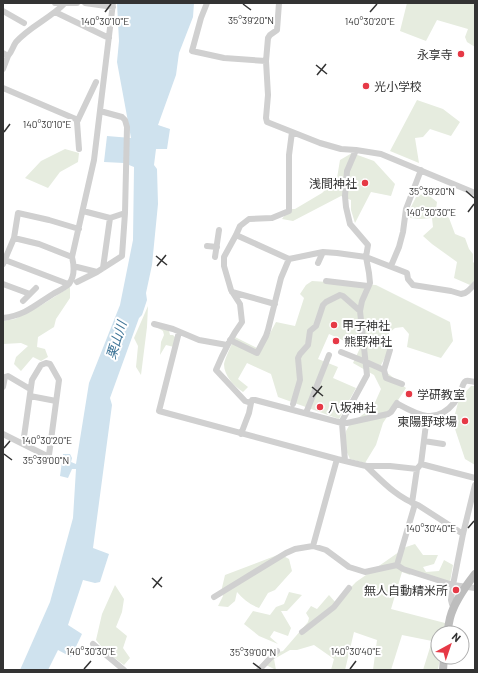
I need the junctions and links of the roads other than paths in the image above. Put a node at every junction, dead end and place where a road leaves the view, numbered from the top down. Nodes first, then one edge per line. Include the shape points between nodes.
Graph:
1 (55, 3) edge
2 (65, 3) edge
3 (77, 3) edge
4 (85, 3) edge
5 (207, 3) edge
6 (279, 3) edge
7 (113, 5) edge
8 (3, 11) edge
9 (55, 12) junction
10 (24, 23) dead end
11 (109, 38) junction
12 (6, 54) edge
13 (266, 61) junction
14 (3, 69) edge
15 (96, 82) dead end
16 (3, 88) edge
17 (100, 111) junction
18 (78, 120) junction
19 (292, 132) junction
20 (79, 149) dead end
21 (356, 150) junction
22 (421, 170) junction
23 (475, 193) edge
24 (83, 211) junction
25 (125, 214) junction
26 (110, 218) junction
27 (79, 229) junction
28 (219, 230) dead end
29 (236, 236) junction
30 (14, 238) junction
31 (207, 246) dead end
32 (217, 247) junction
33 (323, 252) junction
34 (72, 256) junction
35 (216, 257) dead end
36 (366, 257) junction
37 (289, 259) junction
38 (4, 262) edge
39 (318, 264) dead end
40 (391, 266) junction
41 (77, 267) dead end
42 (100, 270) junction
43 (326, 281) dead end
44 (77, 282) dead end
45 (3, 284) edge
46 (68, 284) junction
47 (475, 284) edge
48 (368, 286) junction
49 (36, 288) dead end
50 (232, 292) junction
51 (30, 294) junction
52 (23, 301) dead end
53 (275, 304) junction
54 (360, 311) junction
55 (3, 318) edge
56 (154, 324) dead end
57 (179, 332) junction
58 (229, 343) junction
59 (390, 350) dead end
60 (341, 352) dead end
61 (329, 355) dead end
62 (366, 362) junction
63 (384, 370) junction
64 (475, 382) edge
65 (402, 384) dead end
66 (3, 387) edge
67 (30, 393) junction
68 (56, 401) junction
69 (251, 403) junction
70 (293, 404) dead end
71 (306, 413) junction
72 (427, 416) junction
73 (342, 423) junction
74 (3, 434) edge
75 (241, 434) junction
76 (424, 441) junction
77 (23, 444) junction
78 (443, 444) dead end
79 (336, 459) junction
80 (345, 461) junction
81 (366, 466) junction
82 (419, 466) junction
83 (475, 478) edge
84 (475, 485) edge
85 (414, 504) junction
86 (463, 534) junction
87 (313, 546) junction
88 (396, 565) junction
89 (475, 574) edge
90 (453, 585) junction
91 (466, 587) junction
92 (349, 588) dead end
93 (475, 588) edge
94 (214, 597) dead end
95 (454, 607) junction
96 (448, 625) edge
97 (302, 632) dead end
98 (93, 644) dead end
99 (277, 651) dead end
100 (124, 670) edge
101 (259, 670) edge

1 - 2 street
2 - 3 street
2 - 9 street
4 - 7 street
5 - 13 street via 192,51 224,58
6 - 13 street via 276,30 268,38
7 - 11 street
8 - 10 street
9 - 11 street
9 - 12 street via 19,39
11 - 17 street
12 - 14 street
13 - 19 street via 267,122
15 - 18 street
16 - 18 street
17 - 24 street via 94,160
17 - 25 street via 122,117 127,127
18 - 20 street
19 - 21 street via 341,149
19 - 29 street via 289,156 289,211 272,218 249,220 240,226
21 - 22 street via 382,154
21 - 36 street via 347,171 345,196 350,224 368,245
22 - 23 street
22 - 40 street via 406,209 403,232
24 - 26 street
24 - 27 street
25 - 26 street
25 - 42 street via 122,256
26 - 42 street
27 - 30 street via 18,213
27 - 34 street
28 - 32 street
29 - 37 street
29 - 50 street via 224,257 224,266
30 - 34 street
30 - 38 street
31 - 32 street
32 - 35 street
33 - 36 street
33 - 37 street
33 - 39 street
34 - 46 street via 73,276
36 - 40 street
36 - 48 street via 370,283
37 - 53 street
38 - 46 street
40 - 47 street via 407,273 413,285 461,294
41 - 42 street
42 - 44 street
43 - 48 street
45 - 51 street
46 - 55 street via 31,310
48 - 54 street
49 - 51 street
50 - 53 street
50 - 58 street via 240,304 242,322
51 - 52 street
53 - 58 street via 266,336 257,353
54 - 62 street
54 - 70 street via 340,295 323,305 316,326 310,330 308,345 298,358 300,380
56 - 57 street
57 - 58 street via 199,340
57 - 75 street via 159,411
58 - 69 street via 216,370 245,401
59 - 63 street
60 - 62 street
61 - 71 street
62 - 63 street
62 - 73 street via 367,375
63 - 65 street via 386,378
64 - 72 street via 465,381 458,398 449,408 444,412
66 - 67 street via 5,377 8,376
67 - 68 street
67 - 68 street via 32,380 41,365 50,364 59,380
67 - 77 street
68 - 77 street via 49,455
69 - 71 street via 255,400
69 - 75 street
71 - 73 street
72 - 73 street via 397,404 388,414
72 - 76 street
73 - 80 street
74 - 77 street
75 - 79 street
76 - 78 street
76 - 82 street
79 - 80 street
79 - 87 street
80 - 81 street
81 - 82 street
81 - 85 street via 400,496
82 - 83 street
82 - 85 street
84 - 86 street
85 - 86 street
85 - 88 street
86 - 90 street
87 - 88 street via 326,550 349,567 365,572
87 - 94 street via 286,553
88 - 90 street
89 - 91 main road
90 - 91 street
90 - 95 street via 451,600
91 - 93 street
91 - 95 main road
92 - 97 street via 334,607
95 - 96 main road
98 - 100 street
99 - 101 street

